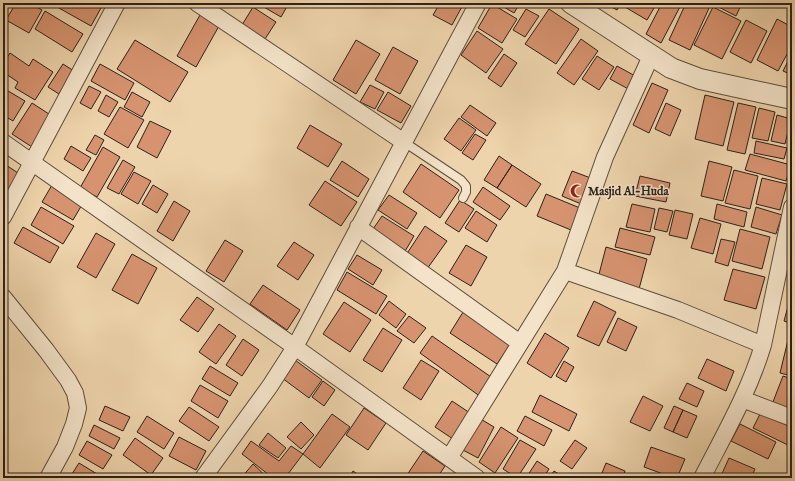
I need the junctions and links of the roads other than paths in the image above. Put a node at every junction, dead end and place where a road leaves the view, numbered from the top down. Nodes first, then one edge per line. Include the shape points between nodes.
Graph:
1 (117, 3) edge
2 (197, 3) edge
3 (478, 3) edge
4 (571, 3) edge
5 (651, 56) junction
6 (792, 99) edge
7 (3, 142) edge
8 (404, 142) junction
9 (32, 162) junction
10 (463, 198) dead end
11 (792, 207) edge
12 (3, 217) edge
13 (358, 227) junction
14 (565, 271) junction
15 (3, 297) edge
16 (520, 344) junction
17 (763, 345) junction
18 (295, 347) junction
19 (742, 399) junction
20 (792, 418) edge
21 (449, 458) junction
22 (48, 478) edge
23 (203, 478) edge
24 (477, 478) edge
25 (702, 478) edge

1 - 9 street
2 - 8 street
3 - 8 street
4 - 5 street
5 - 6 street via 671,68 700,79
5 - 14 street via 605,157
7 - 9 street
8 - 10 lane via 460,180 466,186
8 - 13 street
9 - 12 street
9 - 18 street
11 - 17 street
13 - 16 street
13 - 18 street
14 - 16 street
14 - 17 street via 678,310
15 - 22 street via 46,350 76,393 78,408 74,424
16 - 21 street
17 - 19 street
18 - 21 street
18 - 23 street via 266,392
19 - 20 street
19 - 25 street
21 - 24 street

